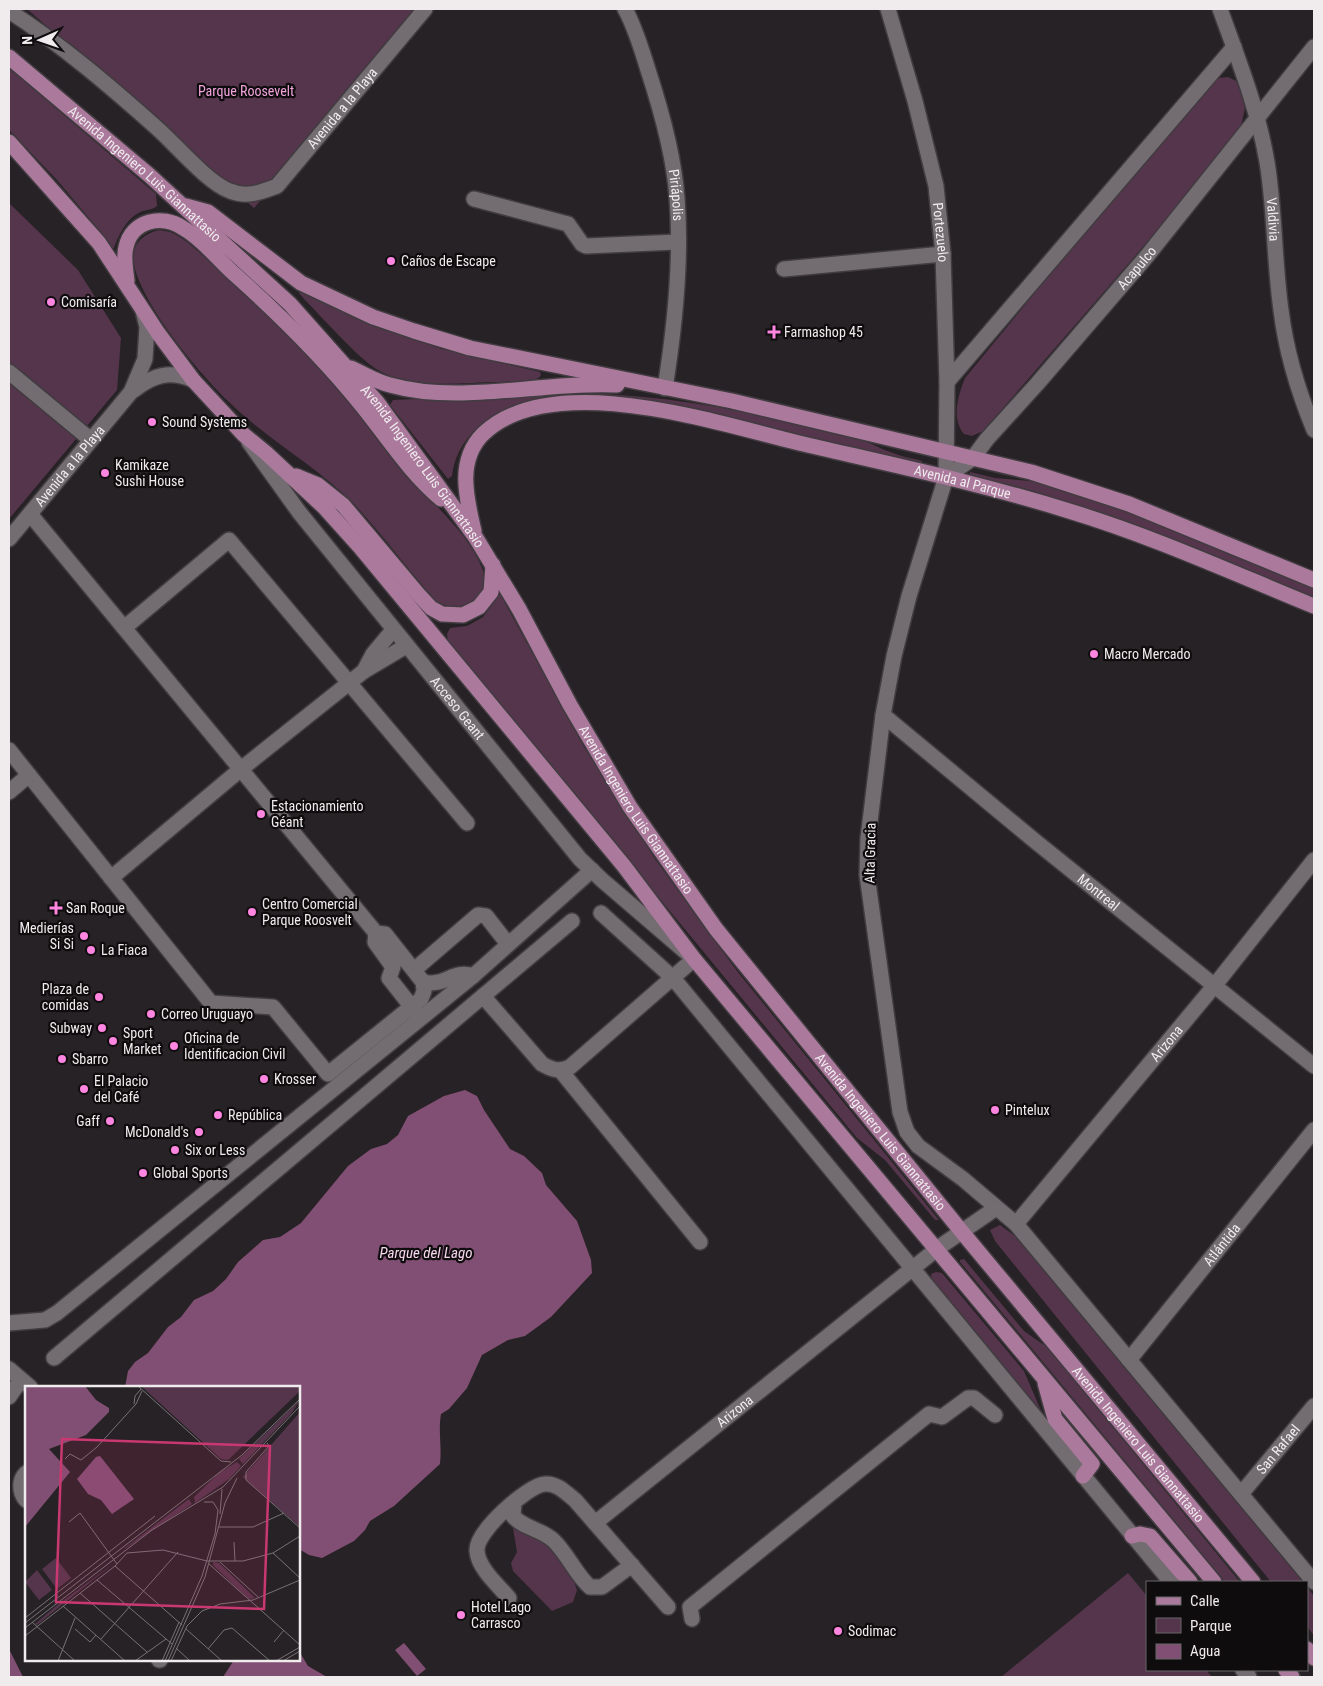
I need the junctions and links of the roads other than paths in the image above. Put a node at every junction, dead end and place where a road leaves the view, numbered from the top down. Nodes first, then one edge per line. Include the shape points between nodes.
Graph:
1 (425, 9) edge
2 (625, 9) edge
3 (888, 9) edge
4 (1220, 9) edge
5 (9, 11) edge
6 (1234, 47) junction
7 (1314, 47) edge
8 (9, 57) edge
9 (1258, 119) junction
10 (9, 142) edge
11 (474, 199) dead end
12 (180, 204) junction
13 (677, 242) junction
14 (943, 254) junction
15 (784, 269) dead end
16 (127, 283) junction
17 (143, 311) junction
18 (310, 345) junction
19 (348, 366) junction
20 (9, 372) edge
21 (193, 380) junction
22 (947, 382) junction
23 (666, 388) junction
24 (131, 392) junction
25 (1314, 430) edge
26 (244, 435) junction
27 (91, 440) junction
28 (973, 458) junction
29 (946, 464) junction
30 (288, 473) junction
31 (455, 509) junction
32 (30, 514) junction
33 (476, 538) junction
34 (9, 539) edge
35 (493, 565) junction
36 (1314, 580) edge
37 (1314, 606) edge
38 (124, 628) junction
39 (393, 630) junction
40 (406, 646) junction
41 (364, 671) junction
42 (349, 683) junction
43 (883, 715) junction
44 (9, 750) edge
45 (241, 769) junction
46 (29, 775) junction
47 (9, 792) edge
48 (467, 823) dead end
49 (1314, 860) edge
50 (592, 870) junction
51 (111, 878) junction
52 (601, 913) dead end
53 (572, 921) dead end
54 (376, 933) junction
55 (508, 944) junction
56 (694, 958) junction
57 (418, 976) junction
58 (473, 976) junction
59 (673, 978) junction
60 (1215, 985) junction
61 (483, 996) junction
62 (416, 1012) junction
63 (1314, 1066) edge
64 (561, 1071) junction
65 (328, 1074) junction
66 (337, 1086) junction
67 (1314, 1130) edge
68 (996, 1208) junction
69 (1016, 1224) junction
70 (962, 1232) junction
71 (700, 1242) dead end
72 (938, 1248) junction
73 (912, 1271) junction
74 (9, 1323) edge
75 (54, 1358) dead end
76 (1129, 1360) junction
77 (9, 1370) edge
78 (1043, 1376) junction
79 (25, 1384) edge
80 (9, 1397) edge
81 (1314, 1406) edge
82 (995, 1415) dead end
83 (25, 1474) edge
84 (1083, 1476) junction
85 (1241, 1494) junction
86 (25, 1499) edge
87 (514, 1503) junction
88 (595, 1523) junction
89 (1132, 1536) junction
90 (632, 1565) junction
91 (1170, 1581) edge
92 (1189, 1581) edge
93 (1213, 1581) edge
94 (1252, 1581) edge
95 (1314, 1582) edge
96 (509, 1598) dead end
97 (668, 1607) dead end
98 (692, 1620) dead end

1 - 5 street, Avenida a la Playa via 277,186 252,196 229,191 216,183 157,128 48,37
2 - 13 street, Piriápolis via 662,113 677,198
3 - 14 street, Portezuelo via 916,100 936,186
4 - 6 street, Valdivia
6 - 9 street, Valdivia
6 - 22 street
7 - 9 street, Acapulco
8 - 12 main road, Avenida Ingeniero Luis Giannattasio
9 - 25 street, Valdivia via 1267,162 1282,318 1290,360
9 - 28 street, Acapulco via 1141,264
10 - 16 main road, Avenida Ingeniero Luis Giannattasio via 99,243
11 - 13 street via 568,224 586,246
12 - 19 main road, Avenida Ingeniero Luis Giannattasio via 290,304
12 - 23 main road via 208,212 301,283 373,317 470,348
13 - 23 street, Piriápolis via 676,294
14 - 15 street
14 - 22 street, Portezuelo
16 - 17 main road, Avenida Ingeniero Luis Giannattasio
16 - 18 main road via 124,256 132,234 149,222 172,222 191,234
17 - 21 main road, Avenida Ingeniero Luis Giannattasio
17 - 24 street via 147,327 146,359
18 - 19 main road
18 - 31 main road via 419,479
19 - 23 main road via 390,385 446,393 573,385
19 - 31 main road, Avenida Ingeniero Luis Giannattasio
20 - 27 street
21 - 24 street via 165,374 144,382
21 - 26 main road, Avenida Ingeniero Luis Giannattasio
22 - 29 street, Portezuelo
23 - 29 main road, Avenida al Parque via 806,418
24 - 27 street, Avenida a la Playa
26 - 30 main road, Avenida Ingeniero Luis Giannattasio
26 - 39 street, Acceso Geant via 299,512
27 - 32 street, Avenida a la Playa
28 - 29 street, Acapulco
28 - 29 main road, Avenida al Parque
28 - 36 main road, Avenida al Parque via 1031,472 1129,504
29 - 33 main road, Avenida al Parque via 661,411 576,402 535,407 497,424 472,450 465,479
29 - 37 main road, Avenida al Parque via 1167,546
29 - 43 street, Alta Gracia via 909,596
30 - 35 main road via 318,485 342,505 418,594 442,614 463,616 479,607 490,592
30 - 56 main road, Avenida Ingeniero Luis Giannattasio via 360,547 624,866
31 - 33 main road, Avenida Ingeniero Luis Giannattasio
32 - 34 street, Avenida a la Playa
32 - 38 street
33 - 35 main road, Avenida Ingeniero Luis Giannattasio
35 - 70 main road, Avenida Ingeniero Luis Giannattasio via 592,745 670,867 740,960
38 - 42 street via 229,540
38 - 45 street
39 - 40 street, Acceso Geant
39 - 41 street
40 - 41 street
40 - 50 street, Acceso Geant
41 - 42 street
42 - 45 street
42 - 48 street
43 - 60 street, Montreal
43 - 68 street, Alta Gracia via 868,838 867,875 900,1112 907,1132 918,1146
44 - 46 street
45 - 51 street
45 - 54 street
46 - 47 street
46 - 51 street
49 - 60 street, Arizona
50 - 55 street
50 - 56 street, Acceso Geant
51 - 65 street via 211,1002 274,1007
52 - 59 street
53 - 61 street
54 - 57 street via 385,934
54 - 62 street via 375,942 393,967 390,978
55 - 57 street via 486,916 478,916
55 - 58 street
56 - 59 street
56 - 72 main road, Avenida Ingeniero Luis Giannattasio
57 - 58 street via 434,984 464,973
57 - 62 street via 424,991
58 - 62 street
59 - 64 street via 570,1067
59 - 73 street
60 - 63 street, Montreal
60 - 69 street, Arizona
61 - 64 street via 542,1064
61 - 75 street
62 - 65 street
62 - 66 street
64 - 71 street
65 - 66 street
66 - 74 street via 56,1313 45,1320
67 - 76 street, Atlántida
68 - 69 street
68 - 70 street, Arizona
69 - 76 street
70 - 72 street, Arizona
70 - 94 main road, Avenida Ingeniero Luis Giannattasio
72 - 73 street, Arizona
72 - 78 main road, Avenida Ingeniero Luis Giannattasio
73 - 84 street
73 - 88 street, Arizona
76 - 85 street
77 - 79 street
78 - 84 main road via 1055,1419 1092,1464
78 - 93 main road, Avenida Ingeniero Luis Giannattasio
79 - 80 street
81 - 85 street, San Rafael
82 - 98 street via 974,1398 968,1398 942,1417 929,1414 690,1607
83 - 86 street via 21,1479
84 - 89 street
85 - 95 street
87 - 88 street via 538,1485 547,1483 559,1487 575,1500
87 - 90 street via 513,1516 553,1540 590,1587 602,1587
87 - 96 street via 488,1525 476,1550 482,1566
88 - 90 street
89 - 91 street
89 - 92 main road via 1150,1536
90 - 97 street

